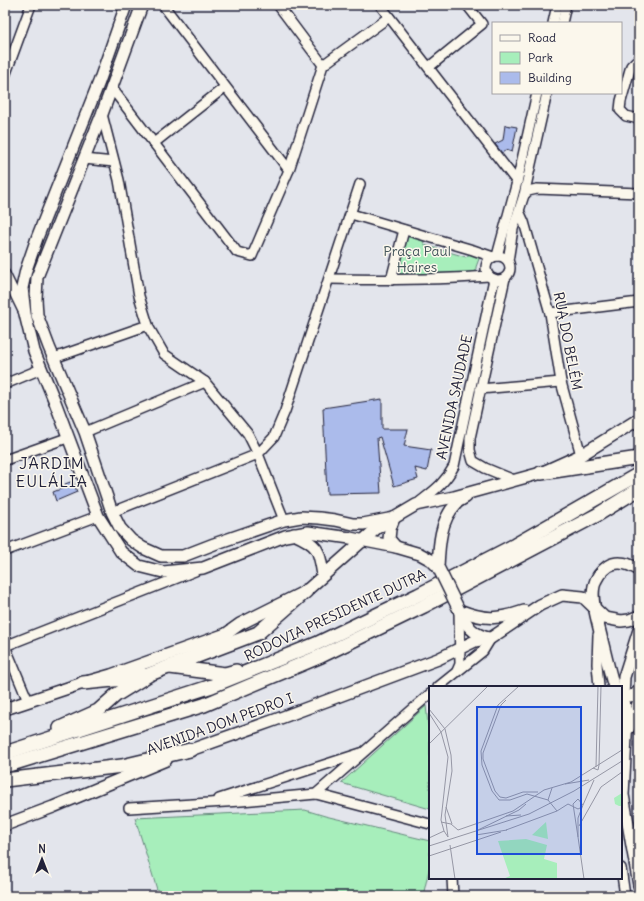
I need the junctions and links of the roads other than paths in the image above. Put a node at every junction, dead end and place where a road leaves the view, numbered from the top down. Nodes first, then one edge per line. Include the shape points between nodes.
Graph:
1 (31, 5) edge
2 (126, 5) edge
3 (142, 5) edge
4 (163, 5) edge
5 (278, 5) edge
6 (380, 5) edge
7 (467, 5) edge
8 (557, 5) edge
9 (566, 5) edge
10 (389, 17) junction
11 (553, 22) edge
12 (562, 22) edge
13 (108, 54) junction
14 (639, 58) edge
15 (122, 60) junction
16 (323, 65) junction
17 (429, 67) junction
18 (5, 76) edge
19 (111, 87) junction
20 (225, 87) junction
21 (538, 94) edge
22 (547, 94) edge
23 (102, 114) junction
24 (639, 119) edge
25 (154, 143) junction
26 (84, 159) junction
27 (114, 162) junction
28 (289, 170) junction
29 (517, 182) junction
30 (360, 184) dead end
31 (639, 194) edge
32 (524, 195) junction
33 (519, 211) junction
34 (351, 214) junction
35 (404, 230) junction
36 (495, 256) junction
37 (508, 261) junction
38 (5, 274) edge
39 (492, 277) junction
40 (504, 278) junction
41 (329, 280) junction
42 (391, 280) junction
43 (639, 302) edge
44 (550, 313) junction
45 (25, 314) junction
46 (148, 325) junction
47 (54, 358) junction
48 (41, 369) junction
49 (205, 382) junction
50 (561, 382) junction
51 (5, 384) edge
52 (480, 389) junction
53 (639, 420) edge
54 (85, 432) junction
55 (67, 438) junction
56 (258, 454) junction
57 (581, 455) junction
58 (639, 458) edge
59 (5, 460) edge
60 (98, 470) junction
61 (542, 473) junction
62 (639, 474) edge
63 (83, 476) junction
64 (514, 480) junction
65 (639, 489) edge
66 (478, 490) junction
67 (416, 505) junction
68 (112, 512) junction
69 (98, 516) junction
70 (394, 518) junction
71 (284, 520) junction
72 (294, 534) junction
73 (362, 540) junction
74 (221, 541) junction
75 (396, 547) junction
76 (5, 551) edge
77 (228, 558) junction
78 (438, 567) junction
79 (203, 568) junction
80 (639, 570) edge
81 (323, 575) junction
82 (306, 591) junction
83 (540, 605) junction
84 (459, 610) junction
85 (595, 610) junction
86 (639, 616) edge
87 (599, 626) junction
88 (639, 630) edge
89 (491, 638) junction
90 (5, 646) edge
91 (460, 649) junction
92 (629, 658) junction
93 (274, 662) junction
94 (607, 663) junction
95 (168, 667) junction
96 (457, 671) junction
97 (150, 674) junction
98 (83, 683) junction
99 (439, 686) edge
100 (599, 686) edge
101 (610, 686) edge
102 (614, 686) edge
103 (639, 690) edge
104 (429, 695) edge
105 (622, 696) edge
106 (28, 701) junction
107 (639, 701) edge
108 (5, 709) edge
109 (627, 736) junction
110 (190, 750) junction
111 (364, 752) junction
112 (5, 753) edge
113 (5, 766) edge
114 (5, 780) edge
115 (622, 786) edge
116 (316, 794) junction
117 (623, 795) junction
118 (206, 803) junction
119 (129, 808) dead end
120 (429, 824) edge
121 (5, 825) edge
122 (622, 875) edge
123 (452, 879) edge
124 (639, 884) edge
125 (453, 896) edge
126 (625, 896) edge

1 - 18 street
2 - 13 main road
3 - 15 main road
4 - 20 street
5 - 16 street
6 - 10 street
7 - 17 street via 482,24
8 - 11 street
9 - 12 street
10 - 16 street
10 - 17 street
13 - 15 main road
13 - 45 main road via 26,270 22,288
14 - 24 street via 631,66 620,110 626,116
15 - 19 main road
16 - 28 street
17 - 29 street
19 - 23 main road
19 - 25 street
20 - 25 street
20 - 28 street
21 - 29 street, AVENIDA SAUDADE
22 - 32 street, AVENIDA SAUDADE
23 - 26 main road
23 - 27 street
25 - 28 street via 237,252 252,256
26 - 27 street
26 - 47 main road via 37,277 37,315
27 - 46 street via 139,296
29 - 36 street, AVENIDA SAUDADE
30 - 34 street
31 - 32 street via 537,189
32 - 33 street, AVENIDA SAUDADE
33 - 37 street, AVENIDA SAUDADE
33 - 44 street, RUA DO BELÉM
34 - 35 street
34 - 41 street
35 - 36 street
35 - 42 street
36 - 37 street
36 - 39 street, AVENIDA SAUDADE via 488,262 486,269
37 - 40 street, AVENIDA SAUDADE via 510,268 508,276
38 - 45 street
39 - 40 street via 501,280
39 - 42 street
39 - 67 street, AVENIDA SAUDADE via 454,466 442,484
40 - 52 street, AVENIDA SAUDADE
41 - 42 street
41 - 56 street via 285,411 274,437
43 - 44 street
44 - 50 street, RUA DO BELÉM
45 - 48 main road
46 - 47 street
46 - 49 street via 164,354
47 - 54 main road
48 - 51 street
48 - 55 main road
49 - 54 street
49 - 56 street via 248,434
50 - 52 street
50 - 57 street, RUA DO BELÉM
52 - 64 street, AVENIDA SAUDADE via 470,438 473,461
53 - 57 main road
54 - 60 main road
55 - 59 street
55 - 63 main road
56 - 68 street
56 - 71 street
57 - 61 main road
58 - 61 highway
60 - 63 main road
60 - 68 main road
61 - 64 main road
62 - 93 highway, RODOVIA PRESIDENTE DUTRA via 515,545 418,595
63 - 69 main road
64 - 66 main road
65 - 113 highway, RODOVIA PRESIDENTE DUTRA via 597,515 424,606 321,656 204,705
66 - 67 main road
66 - 78 main road via 456,503 448,514 439,545
67 - 70 main road
68 - 74 main road via 120,528 132,540 161,556 183,556
69 - 76 street
69 - 79 main road via 121,552 139,566 163,572
70 - 71 main road via 364,524 301,517
70 - 73 main road
70 - 75 main road via 389,539
71 - 74 main road
72 - 73 main road via 308,532
72 - 77 main road
72 - 81 main road via 314,545 319,554
73 - 75 main road
73 - 81 main road
74 - 77 main road
75 - 78 main road via 420,554
77 - 79 main road
78 - 84 main road, bridge
79 - 90 street
80 - 85 main road via 632,565 612,564 598,574 594,586
81 - 82 main road
82 - 95 highway via 258,633
82 - 98 main road via 240,624 226,634
83 - 84 main road via 509,616 486,618
83 - 85 main road via 562,595 583,597
83 - 89 main road
84 - 89 main road via 469,628 479,635
84 - 91 street
85 - 86 main road via 605,618 621,621
85 - 87 main road
87 - 94 main road
87 - 100 street
88 - 92 main road
89 - 91 main road, AVENIDA DOM PEDRO I via 475,641
89 - 96 street via 483,651
90 - 106 street
91 - 96 street via 460,664
91 - 110 main road, AVENIDA DOM PEDRO I
92 - 94 main road via 622,668 613,669
92 - 105 main road
93 - 95 highway via 225,674
93 - 112 highway, RODOVIA PRESIDENTE DUTRA via 212,686
94 - 101 main road
94 - 102 main road
95 - 97 highway
96 - 99 street
97 - 98 highway
97 - 112 highway via 116,695 98,711
98 - 106 main road
103 - 105 main road via 635,695
104 - 111 street
105 - 109 main road via 627,718
106 - 108 main road
107 - 109 main road
109 - 117 main road
110 - 114 highway via 122,766
110 - 121 main road, AVENIDA DOM PEDRO I
111 - 116 street
111 - 118 street
115 - 117 main road
116 - 118 street
116 - 120 street
117 - 124 main road
118 - 119 street
122 - 126 street
123 - 125 street

